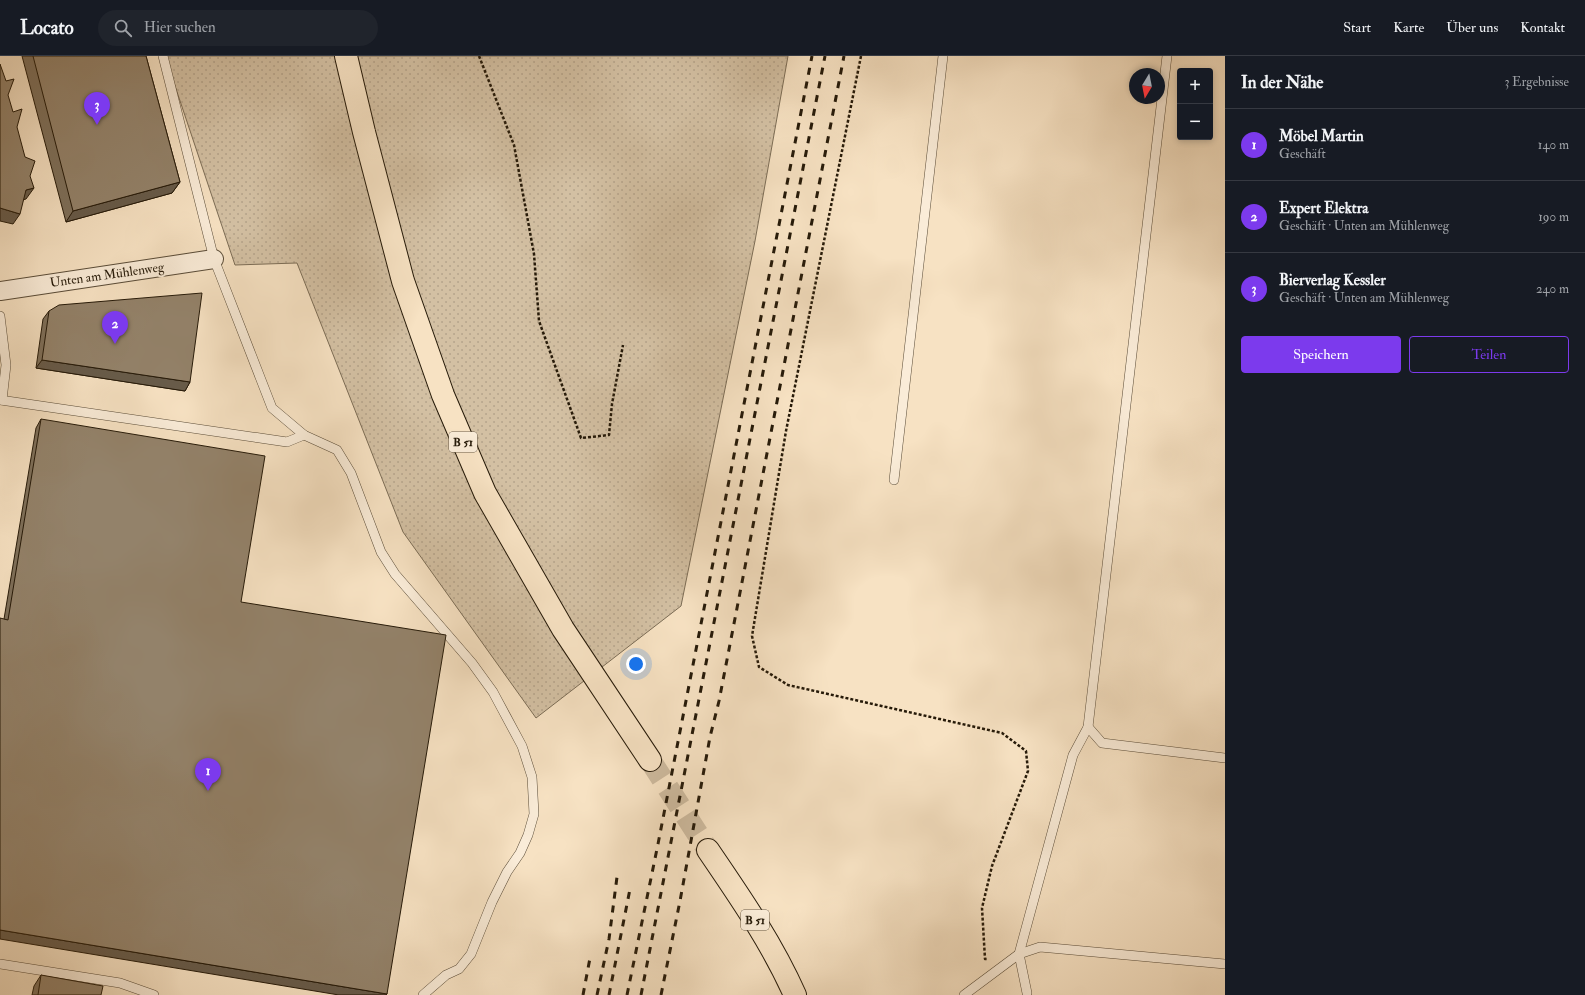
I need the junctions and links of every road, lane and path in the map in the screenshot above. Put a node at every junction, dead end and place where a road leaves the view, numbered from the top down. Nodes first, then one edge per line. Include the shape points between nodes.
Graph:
1 (164, 56) edge
2 (346, 56) edge
3 (350, 56) edge
4 (479, 56) edge
5 (862, 56) edge
6 (943, 56) edge
7 (1167, 56) edge
8 (354, 90) junction
9 (214, 259) junction
10 (0, 291) edge
11 (0, 316) edge
12 (623, 345) dead end
13 (5, 373) junction
14 (0, 384) edge
15 (1, 400) edge
16 (304, 435) junction
17 (894, 480) dead end
18 (1088, 727) junction
19 (1225, 758) edge
20 (650, 760) tunnel mouth
21 (708, 850) tunnel mouth
22 (1019, 954) junction
23 (0, 964) edge
24 (1225, 964) edge
25 (1027, 993) dead end
26 (154, 995) edge
27 (423, 995) edge
28 (795, 995) edge
29 (964, 995) edge

1 - 9 lane
2 - 8 highway, B 51
3 - 8 highway, B 51
4 - 12 path via 514,145 534,254 539,321 581,438 609,435
5 - 22 path via 786,431 752,636 759,667 788,685 1002,733 1026,751 1028,770 992,866 982,908 985,959
6 - 17 lane
7 - 18 lane
8 - 20 highway, B 51 via 403,281 443,395 482,486 563,629
9 - 10 street, Unten am Mühlenweg
9 - 16 lane via 272,408
11 - 13 lane
13 - 14 lane
13 - 15 lane
15 - 16 lane via 287,442
16 - 27 lane via 337,450 350,473 381,552 395,574 472,663 493,692 522,746 532,777 534,814 528,835 492,902 471,954 459,969 446,975
18 - 19 lane via 1102,743
18 - 22 lane via 1073,755
21 - 28 highway, B 51 via 750,912
22 - 24 lane via 1040,947
22 - 25 lane
22 - 29 lane
23 - 26 lane via 120,983

